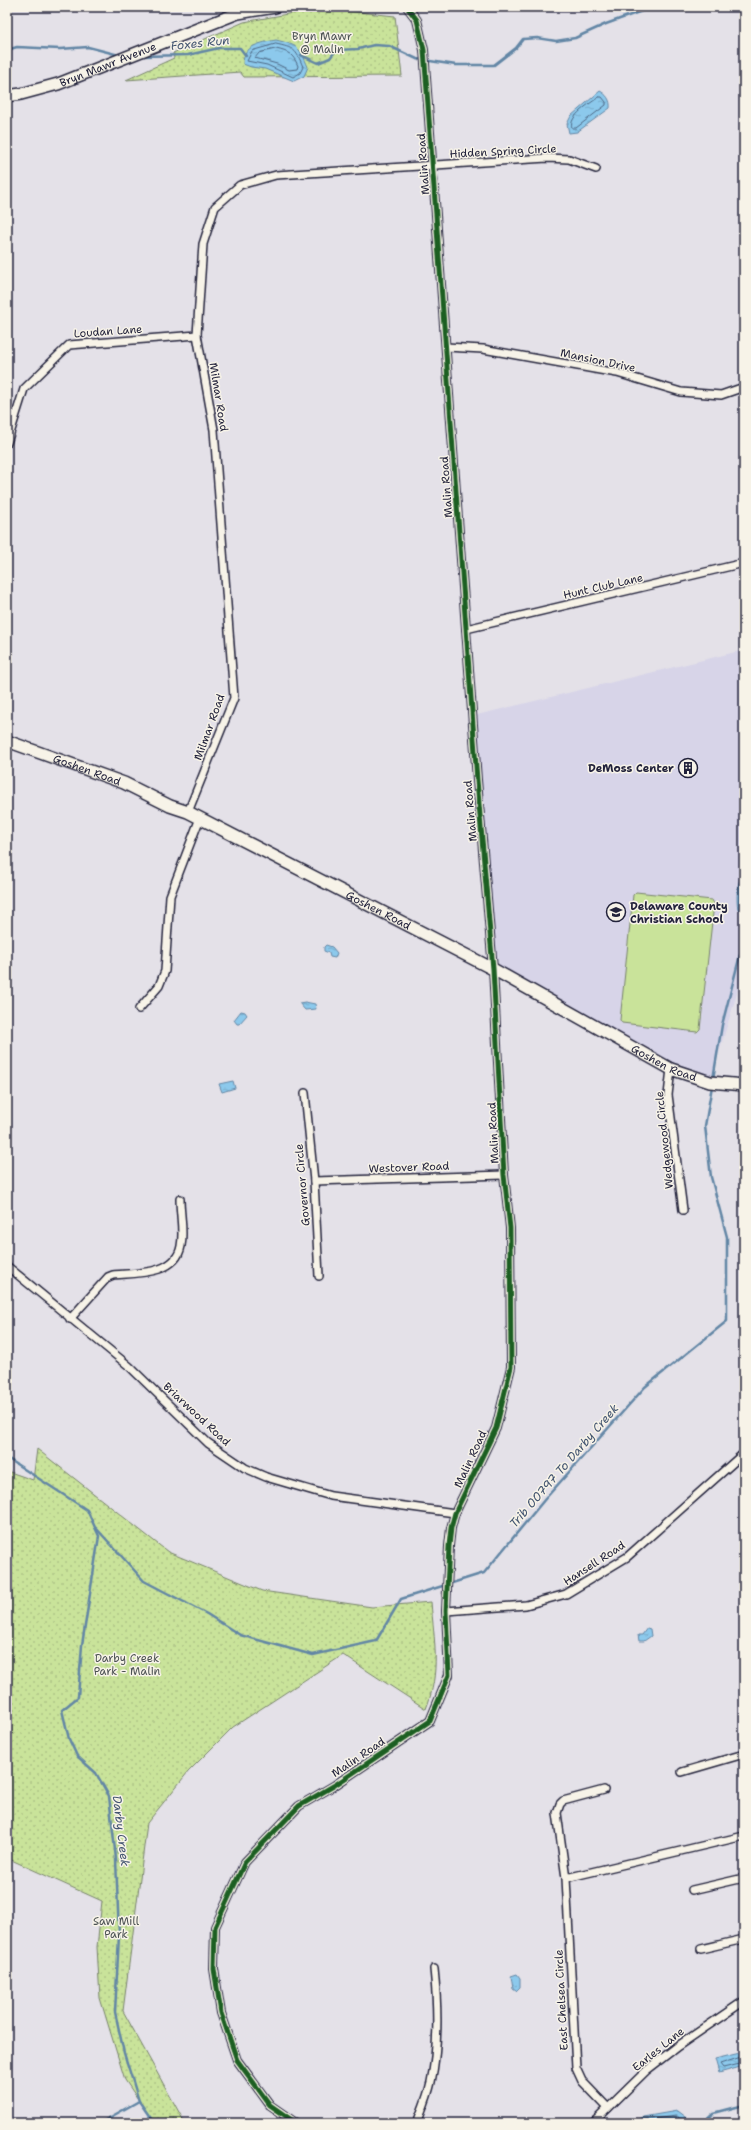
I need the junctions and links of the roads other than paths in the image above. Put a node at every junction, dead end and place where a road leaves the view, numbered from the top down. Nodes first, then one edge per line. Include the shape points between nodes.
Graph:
1 (275, 7) edge
2 (407, 7) edge
3 (7, 96) edge
4 (433, 165) junction
5 (596, 169) dead end
6 (197, 335) junction
7 (446, 347) junction
8 (744, 387) edge
9 (7, 441) edge
10 (744, 563) edge
11 (466, 629) junction
12 (7, 741) edge
13 (188, 812) junction
14 (200, 818) junction
15 (493, 969) junction
16 (139, 1009) dead end
17 (671, 1069) junction
18 (744, 1085) edge
19 (305, 1093) dead end
20 (504, 1175) junction
21 (314, 1181) junction
22 (180, 1199) dead end
23 (683, 1210) dead end
24 (7, 1266) edge
25 (319, 1276) dead end
26 (70, 1319) junction
27 (744, 1453) edge
28 (455, 1514) junction
29 (446, 1611) junction
30 (744, 1754) edge
31 (682, 1772) dead end
32 (604, 1790) dead end
33 (744, 1836) edge
34 (566, 1878) junction
35 (744, 1878) edge
36 (692, 1890) dead end
37 (744, 1939) edge
38 (701, 1949) dead end
39 (434, 1969) dead end
40 (744, 2001) edge
41 (608, 2108) junction
42 (296, 2123) edge
43 (417, 2123) edge
44 (593, 2123) edge

1 - 3 street, Bryn Mawr Avenue via 238,13 58,84
2 - 4 street, Malin Road via 417,20 424,54
4 - 5 street, Hidden Spring Circle via 546,158 569,159
4 - 6 street, Milmar Road via 276,175 240,185 215,207 203,244
4 - 7 street, Malin Road
6 - 9 street, Loudan Lane via 68,345 24,389
6 - 13 street, Milmar Road via 214,430 234,698
7 - 8 street, Mansion Drive via 483,349 617,374 681,392 721,394
7 - 11 street, Malin Road
10 - 11 street, Hunt Club Lane
11 - 15 street, Malin Road
12 - 13 street, Goshen Road via 124,783
13 - 14 street, Goshen Road
14 - 15 street, Goshen Road
14 - 16 street via 170,896 165,971 159,986
15 - 17 street, Goshen Road
15 - 20 street, Malin Road
17 - 18 street, Goshen Road via 713,1083
17 - 23 street, Wedgewood Circle via 668,1095
19 - 21 street, Governor Circle
20 - 21 street, Westover Road
20 - 28 street, Malin Road via 510,1228 511,1367 496,1428
21 - 25 street, Governor Circle
22 - 26 street via 182,1245 176,1257 161,1268 108,1277
24 - 26 street, Briarwood Road
26 - 28 street, Briarwood Road via 129,1366 208,1443 245,1468 266,1477 331,1496
27 - 29 street, Hansell Road via 627,1557 566,1594 526,1605
28 - 29 street, Malin Road via 449,1546
29 - 42 street, Malin Road via 449,1675 430,1721 299,1806 245,1862 215,1927 214,1969 221,2013 237,2060 270,2105
30 - 31 street
32 - 34 street, East Chelsea Circle via 560,1804 557,1819
33 - 34 street
34 - 41 street, East Chelsea Circle via 576,2068 582,2081
35 - 36 street
37 - 38 street
39 - 43 street via 437,1999 436,2054 431,2084
40 - 41 street, Earles Lane via 647,2070
41 - 44 street, Earles Lane

